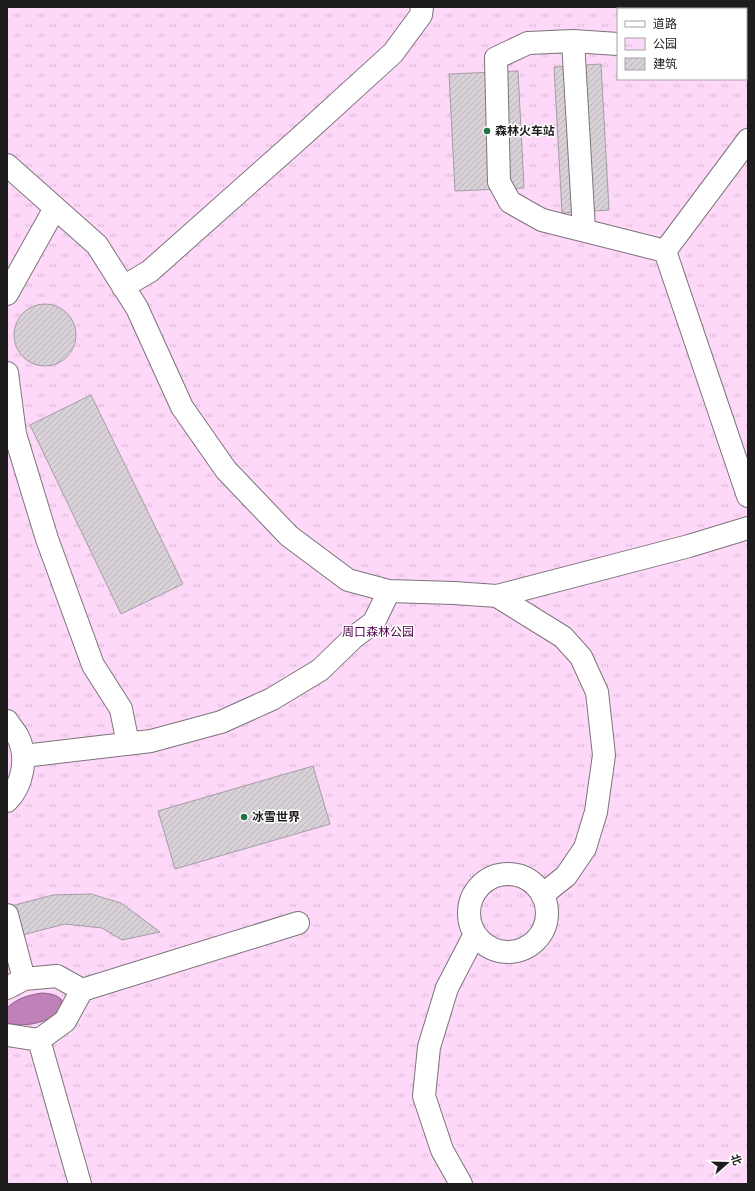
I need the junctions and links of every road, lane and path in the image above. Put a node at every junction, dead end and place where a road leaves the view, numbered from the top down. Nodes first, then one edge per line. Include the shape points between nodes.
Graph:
1 (422, 7) edge
2 (573, 41) junction
3 (617, 44) edge
4 (748, 140) edge
5 (7, 165) edge
6 (55, 208) junction
7 (584, 230) junction
8 (665, 251) junction
9 (123, 287) junction
10 (7, 294) edge
11 (7, 373) edge
12 (748, 496) edge
13 (748, 528) edge
14 (389, 591) junction
15 (497, 596) junction
16 (7, 721) edge
17 (128, 744) junction
18 (24, 756) junction
19 (7, 801) edge
20 (542, 895) junction
21 (7, 915) edge
22 (298, 923) dead end
23 (475, 934) junction
24 (16, 984) edge
25 (82, 990) junction
26 (7, 1035) edge
27 (39, 1040) junction
28 (80, 1184) edge
29 (461, 1184) edge

1 - 9 street via 421,15 393,53 150,271
2 - 3 street
2 - 7 street
2 - 7 street via 528,43 496,58 499,182 510,202 542,220
4 - 8 street
5 - 6 street
6 - 9 street via 97,244
6 - 10 street
7 - 8 street
8 - 12 street
9 - 14 street via 137,308 182,407 226,470 289,536 348,580
11 - 17 street via 15,434 47,539 93,665 121,709
13 - 15 street
14 - 15 street via 454,592
14 - 17 street via 374,622 320,670 272,699 221,722 151,741
15 - 20 street via 563,637 581,657 597,692 604,755 596,812 585,848 566,876
16 - 18 street via 18,737
17 - 18 street
18 - 19 street via 22,776 13,795
20 - 23 street via 546,907 542,931 534,942 523,949 510,952 496,950
20 - 23 street via 535,885 513,874 489,878 472,896 470,922
21 - 24 street
22 - 25 street
23 - 29 street via 447,988 429,1047 424,1096 442,1150
24 - 25 street via 57,976
25 - 27 street via 65,1021
26 - 27 street
27 - 28 street

